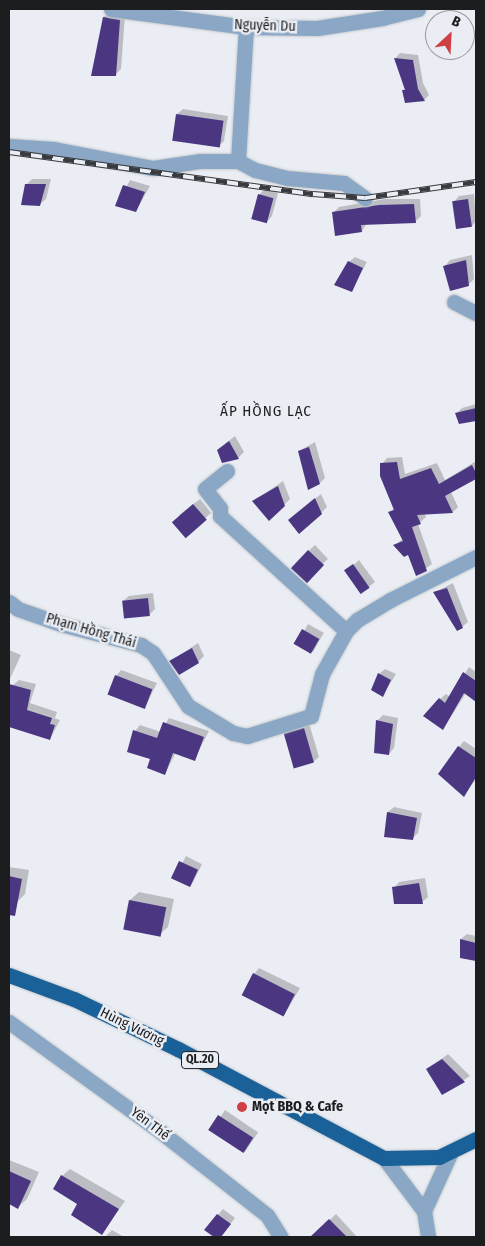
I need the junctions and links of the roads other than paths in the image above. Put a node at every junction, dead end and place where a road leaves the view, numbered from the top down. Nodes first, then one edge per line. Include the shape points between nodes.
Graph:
1 (111, 9) edge
2 (418, 9) edge
3 (246, 27) junction
4 (9, 146) edge
5 (238, 161) junction
6 (365, 198) dead end
7 (454, 302) dead end
8 (476, 313) edge
9 (227, 471) dead end
10 (476, 557) edge
11 (9, 602) edge
12 (346, 631) junction
13 (9, 974) edge
14 (9, 1022) edge
15 (476, 1139) edge
16 (450, 1154) junction
17 (384, 1158) junction
18 (424, 1211) junction
19 (429, 1234) edge
20 (281, 1237) edge

1 - 3 street, Nguyễn Du
2 - 3 street, Nguyễn Du via 317,28
3 - 5 street
4 - 5 street via 54,150 153,168 200,161
5 - 6 street via 255,170 287,178 344,183
7 - 8 street
9 - 12 street via 205,489 220,508 220,516
10 - 12 street, Phạm Hồng Thái via 390,600
11 - 12 street, Phạm Hồng Thái via 18,609 61,624 141,645 153,653 188,706 233,733 247,736 311,716 322,674
13 - 17 highway, Hùng Vương / QL.20 via 74,999 201,1060
14 - 20 street, Yên Thế via 161,1132 267,1215
15 - 16 highway
16 - 17 highway via 425,1160
16 - 18 street
17 - 18 street
18 - 19 street

